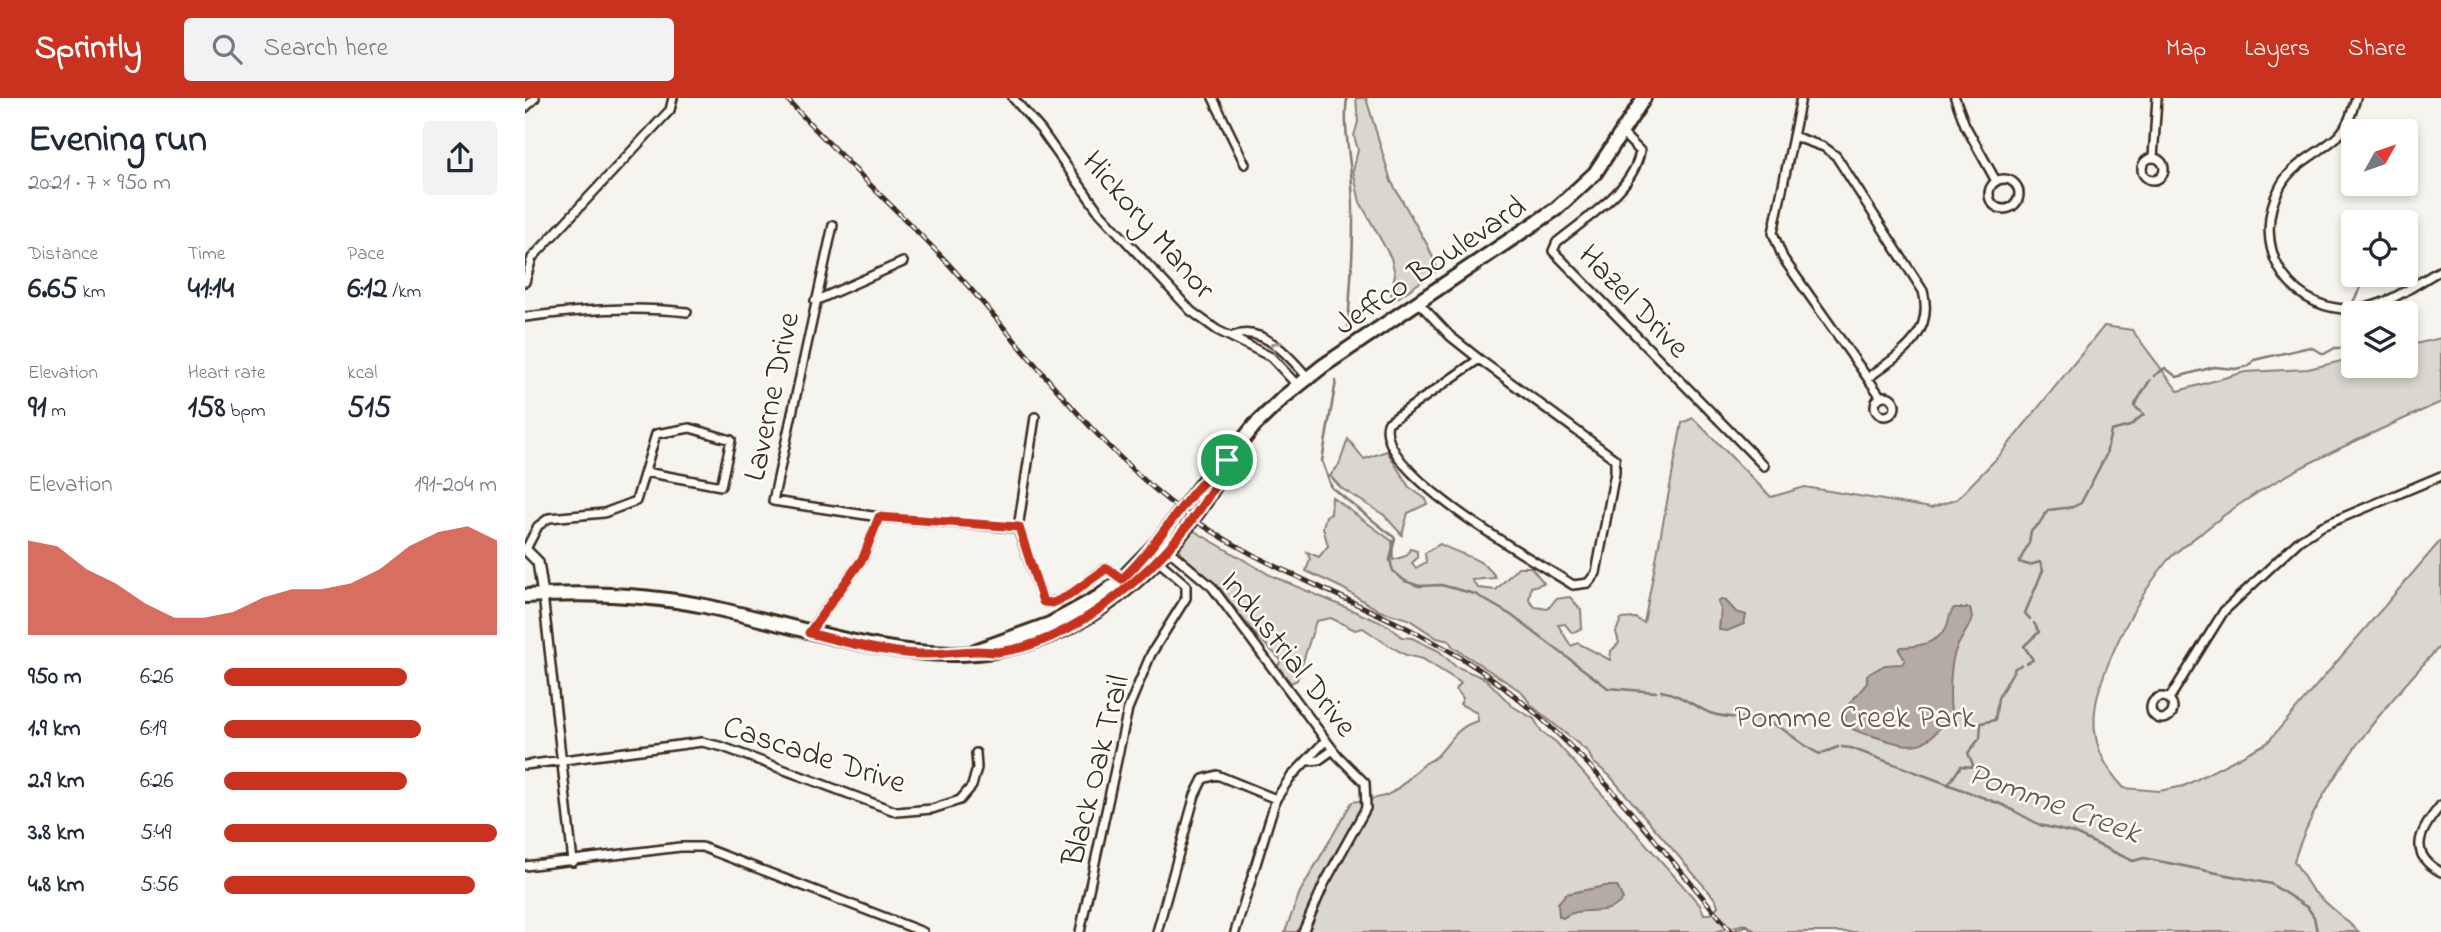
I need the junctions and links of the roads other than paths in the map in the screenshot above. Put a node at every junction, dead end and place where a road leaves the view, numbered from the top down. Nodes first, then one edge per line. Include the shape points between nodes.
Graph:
1 (535, 98) edge
2 (673, 98) edge
3 (1013, 98) edge
4 (1213, 98) edge
5 (1644, 98) edge
6 (1801, 98) edge
7 (1955, 98) edge
8 (2157, 98) edge
9 (2356, 98) edge
10 (525, 108) edge
11 (1623, 134) junction
12 (1793, 136) junction
13 (2153, 158) dead end
14 (1245, 164) dead end
15 (1996, 181) junction
16 (833, 225) dead end
17 (903, 262) dead end
18 (2441, 270) edge
19 (525, 282) edge
20 (815, 301) junction
21 (1419, 303) junction
22 (687, 312) dead end
23 (525, 317) edge
24 (1233, 336) junction
25 (1479, 359) junction
26 (1868, 378) junction
27 (1303, 382) junction
28 (1881, 397) dead end
29 (1035, 417) dead end
30 (1227, 460) junction
31 (1764, 466) dead end
32 (645, 472) junction
33 (2441, 477) edge
34 (879, 517) junction
35 (1019, 527) junction
36 (525, 549) edge
37 (1167, 549) junction
38 (1157, 560) junction
39 (1122, 579) junction
40 (543, 594) junction
41 (525, 596) edge
42 (809, 633) junction
43 (975, 651) junction
44 (2169, 699) dead end
45 (1327, 740) junction
46 (1315, 750) junction
47 (1333, 750) junction
48 (976, 753) dead end
49 (1322, 758) junction
50 (560, 761) junction
51 (1308, 761) junction
52 (525, 765) edge
53 (1276, 799) junction
54 (2441, 805) edge
55 (573, 862) junction
56 (525, 866) edge
57 (2441, 872) edge
58 (923, 932) edge
59 (1080, 932) edge
60 (1157, 932) edge
61 (1235, 932) edge
62 (1303, 932) edge

1 - 10 street
2 - 19 street via 670,110 532,258
3 - 24 street, Hickory Manor via 1099,212 1201,320
4 - 14 street
5 - 11 main road, Jeffco Boulevard
6 - 12 street
7 - 15 street
8 - 13 street
9 - 18 street via 2339,135 2281,185 2270,226 2279,271 2309,302 2339,310 2390,299
11 - 21 main road, Jeffco Boulevard via 1595,173 1556,209
11 - 31 street, Hazel Drive via 1640,151 1623,187 1557,242 1553,251
12 - 26 street via 1773,233 1783,258
12 - 26 street via 1824,146 1836,156 1923,291 1926,316 1918,337
15 - 15 street via 1989,198 1994,206 2009,209 2018,198 2017,188 2006,180
16 - 20 street, Laverne Drive
17 - 20 street
20 - 34 street, Laverne Drive via 773,500
21 - 25 street
21 - 27 main road, Jeffco Boulevard
22 - 23 street via 606,307
24 - 27 street, Hickory Manor via 1271,356
27 -> 24 street, Hickory Manor via 1290,356 1272,343 1247,333
25 - 25 street via 1615,459 1596,573 1588,583 1573,585 1456,509 1427,489 1391,450 1385,433 1388,423
26 - 28 street
27 - 30 main road, Jeffco Boulevard via 1254,426
29 - 35 street
30 - 37 main road, Jeffco Boulevard via 1219,480
30 - 39 main road, Jeffco Boulevard via 1209,474 1159,541
32 - 32 street via 656,434 690,428 731,440 721,486
32 - 36 street via 634,502 604,513 549,518 538,526
33 - 44 street via 2322,526 2300,540 2224,611
34 - 35 street, Laverne Drive
34 - 42 street via 863,558
35 - 39 street via 1043,602 1068,596 1107,568
36 - 40 street via 538,562
37 - 38 main road, Jeffco Boulevard
37 - 45 street, Industrial Drive via 1212,587
38 - 43 main road, Jeffco Boulevard via 1128,588 1079,621 1027,644 999,652
38 - 59 street, Black Oak Trail via 1186,585 1187,598 1151,654 1128,709
39 - 43 main road, Jeffco Boulevard via 1050,624
40 - 41 main road, Jeffco Boulevard
40 - 42 main road, Jeffco Boulevard via 600,593 674,601
40 - 50 street
42 - 43 main road, Jeffco Boulevard via 894,652
45 - 46 street
45 - 47 street, Industrial Drive
46 - 49 street
46 - 51 street
47 - 49 street
47 - 62 street, Industrial Drive via 1359,775 1367,793 1366,808
48 - 50 street, Cascade Drive via 972,786 960,800 932,809 897,812 702,743
49 - 51 street
50 - 52 street, Cascade Drive
50 - 55 street
51 - 53 street
53 - 60 street via 1217,775 1203,779
53 - 61 street
54 - 57 street via 2423,827 2419,841 2428,862
55 - 56 street
55 - 58 street via 702,847

